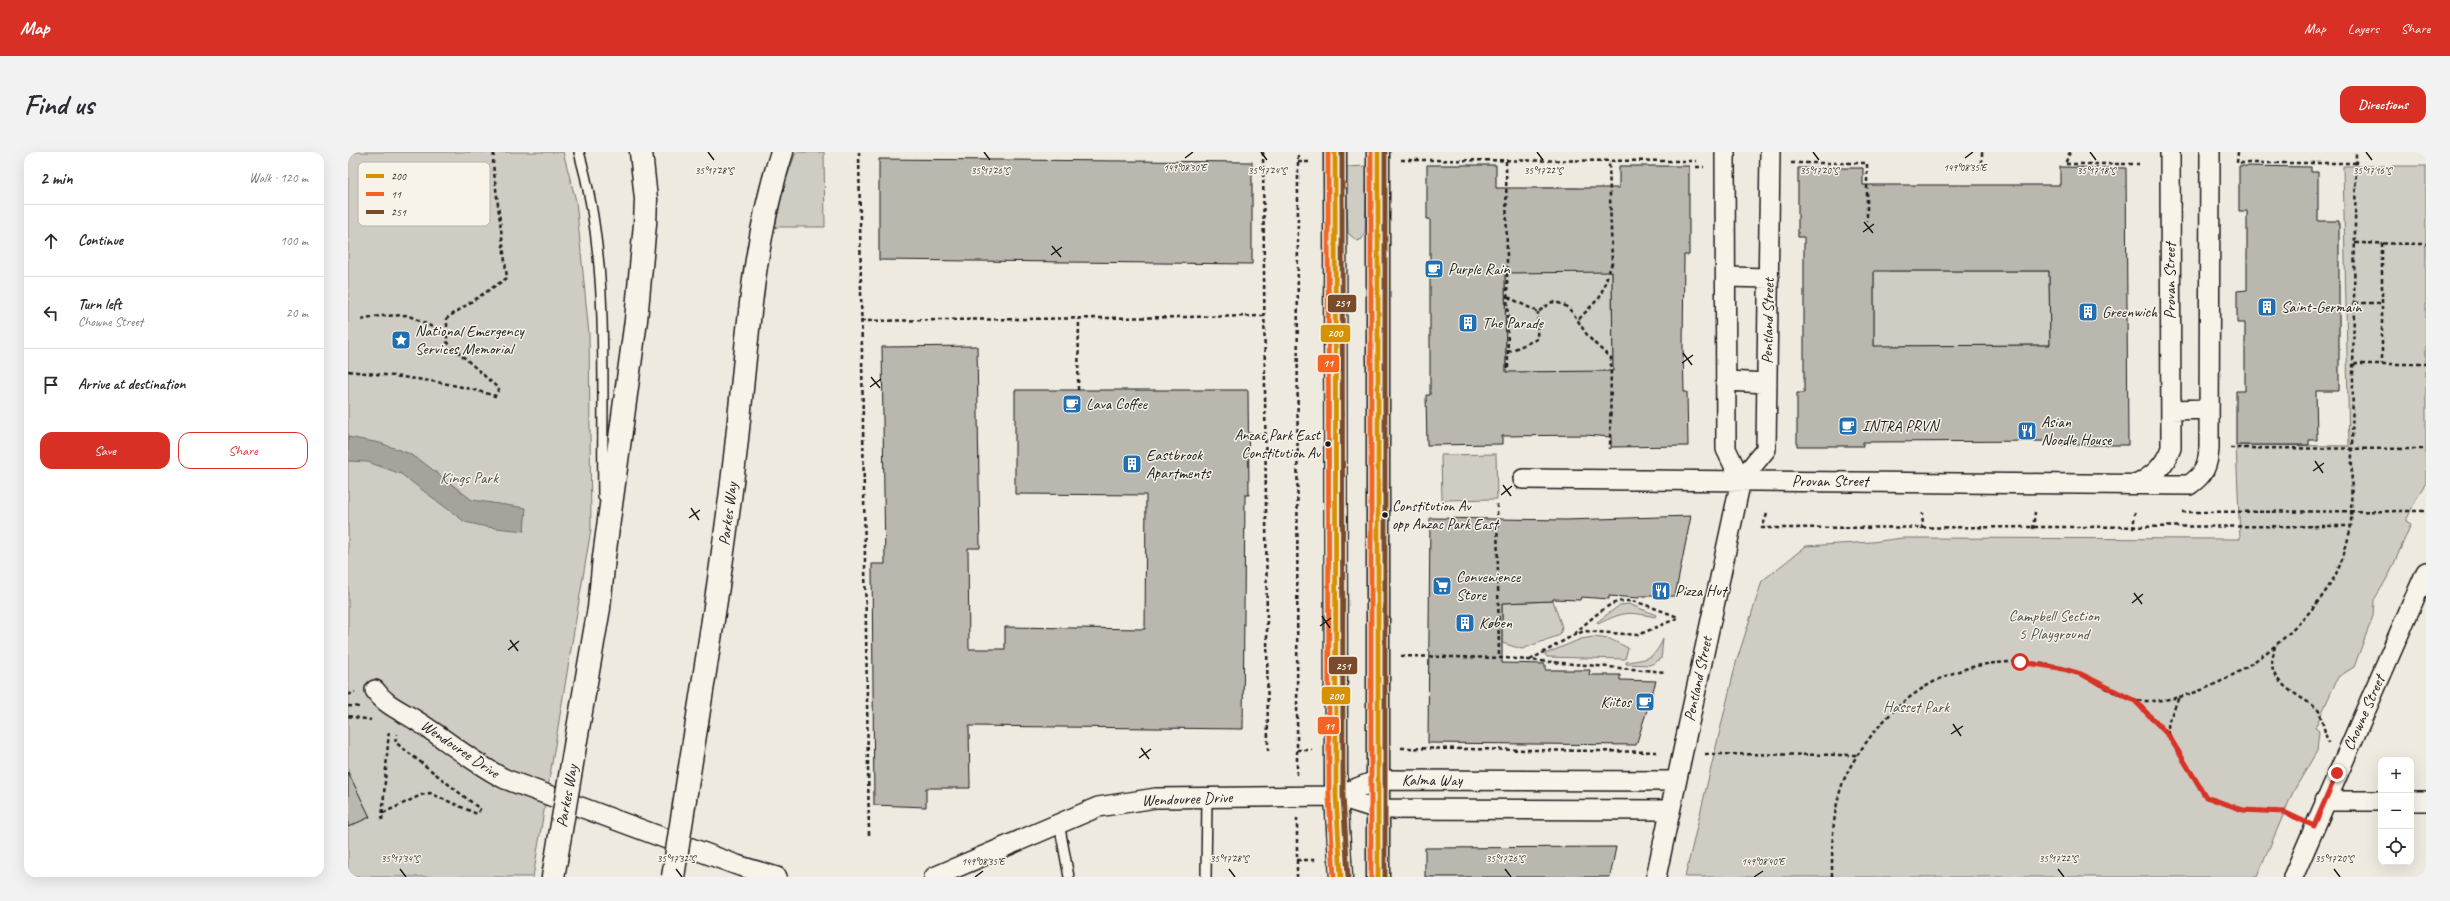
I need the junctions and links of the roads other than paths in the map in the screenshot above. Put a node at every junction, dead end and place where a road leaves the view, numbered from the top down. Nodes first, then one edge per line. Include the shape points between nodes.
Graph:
1 (579, 152) edge
2 (782, 152) edge
3 (1335, 152) edge
4 (1378, 152) edge
5 (1726, 152) edge
6 (1770, 152) edge
7 (2170, 152) edge
8 (2210, 152) edge
9 (641, 157) edge
10 (1726, 277) junction
11 (1769, 278) junction
12 (1726, 381) junction
13 (1767, 383) junction
14 (2209, 409) junction
15 (2171, 410) junction
16 (1523, 479) dead end
17 (1740, 480) junction
18 (2138, 484) junction
19 (604, 557) junction
20 (2426, 572) edge
21 (375, 690) dead end
22 (1378, 780) junction
23 (1676, 782) junction
24 (1336, 796) junction
25 (1207, 798) junction
26 (2325, 801) junction
27 (2378, 801) edge
28 (2414, 801) edge
29 (2426, 801) edge
30 (1378, 809) junction
31 (1670, 810) junction
32 (1059, 823) junction
33 (554, 869) edge
34 (674, 877) edge
35 (777, 877) edge
36 (934, 877) edge
37 (1069, 877) edge
38 (1206, 877) edge
39 (1340, 877) edge
40 (1378, 877) edge
41 (1656, 877) edge
42 (2293, 877) edge

1 - 19 lane via 592,207 601,277
2 - 34 street, Parkes Way, bridge via 768,194 759,240 722,562
3 - 24 street
4 - 22 street
5 - 10 street
6 - 11 street, Pentland Street
7 - 15 street, Provan Street
8 - 14 street, Provan Street
9 - 19 street, Parkes Way via 646,199 642,255 625,408
10 - 11 street
10 - 12 street
11 - 13 street, Pentland Street
12 - 13 street
12 - 17 street via 1726,449
13 - 17 street, Pentland Street via 1766,449
14 - 15 street
14 - 18 street, Provan Street via 2208,466 2200,478 2189,485
15 - 18 street, Provan Street via 2171,448 2166,461 2152,476
16 - 17 street, Provan Street
17 - 18 street, Provan Street
17 - 23 street, Pentland Street
19 - 33 street, Parkes Way, bridge via 599,608
20 - 26 street, Chowne Street
21 - 35 street, Wendouree Drive via 389,704 500,776 730,862
22 - 23 street, Kalma Way
22 - 24 street, Kalma Way
22 - 30 street
23 - 31 street, Pentland Street
24 - 25 street, Wendouree Drive
24 - 30 street, Kalma Way
24 - 39 street
25 - 32 street, Wendouree Drive via 1156,798 1098,807
25 - 38 lane
26 - 27 street
26 - 42 street, Chowne Street
28 - 29 street
30 - 31 street, Kalma Way
30 - 40 street
31 - 41 street, Pentland Street
32 - 36 street, Wendouree Drive
32 - 37 lane

